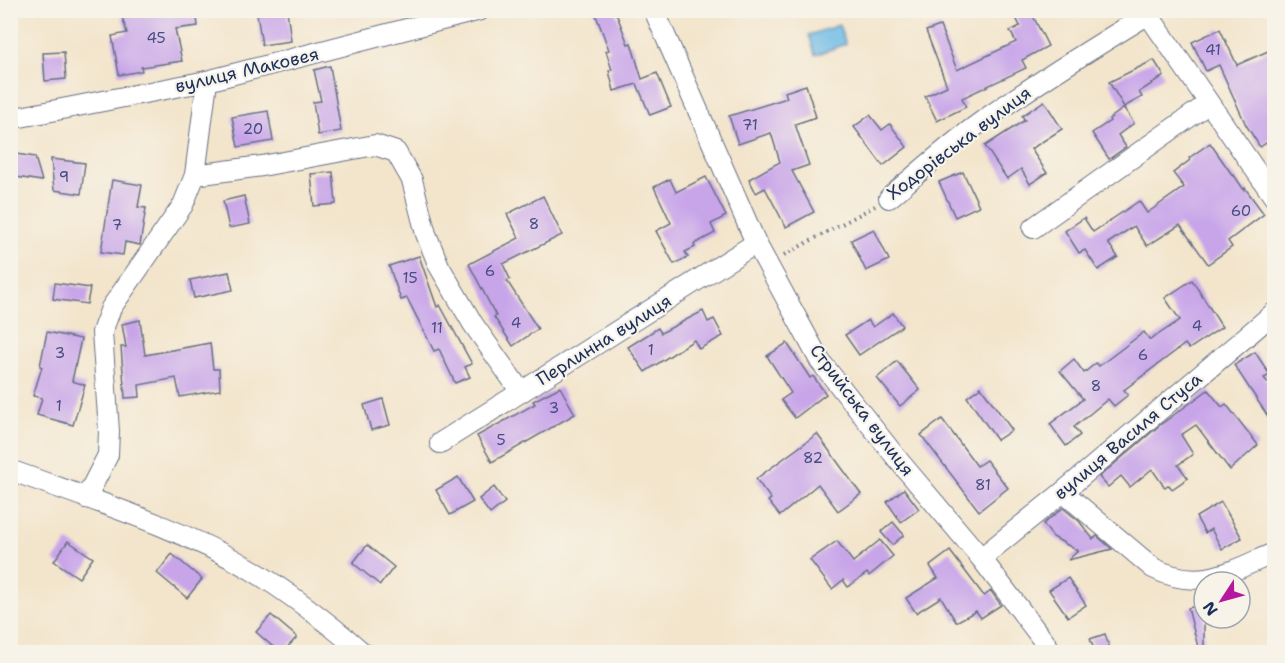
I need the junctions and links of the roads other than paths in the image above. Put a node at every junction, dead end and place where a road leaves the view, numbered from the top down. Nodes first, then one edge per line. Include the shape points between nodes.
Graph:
1 (480, 10) edge
2 (654, 10) edge
3 (1146, 13) edge
4 (207, 81) junction
5 (1209, 104) junction
6 (10, 119) edge
7 (195, 175) junction
8 (1275, 196) edge
9 (889, 198) road end
10 (1033, 228) dead end
11 (756, 243) junction
12 (1275, 313) edge
13 (521, 392) junction
14 (440, 443) dead end
15 (10, 470) edge
16 (1063, 492) junction
17 (86, 498) junction
18 (1275, 553) edge
19 (981, 558) junction
20 (362, 652) edge
21 (1052, 652) edge

1 - 4 street, вулиця Маковея
2 - 11 street, Стрийська вулиця
3 - 5 street, Ходорівська вулиця
3 - 9 street, Ходорівська вулиця via 980,123
4 - 6 street, вулиця Маковея
4 - 7 street
5 - 8 street, Ходорівська вулиця
5 - 10 street
7 - 13 street, Перлинна вулиця via 375,145 396,152 412,180 439,266 473,324
7 - 17 street via 183,205 111,308 102,332 108,455
11 - 13 street, Перлинна вулиця
11 - 19 street, Стрийська вулиця via 820,361
12 - 16 street, вулиця Василя Стуса
13 - 14 street
15 - 17 street
16 - 18 street via 1153,568 1170,576 1187,580 1208,578
16 - 19 street, вулиця Василя Стуса
17 - 20 street via 177,532 251,570
19 - 21 street, Стрийська вулиця

